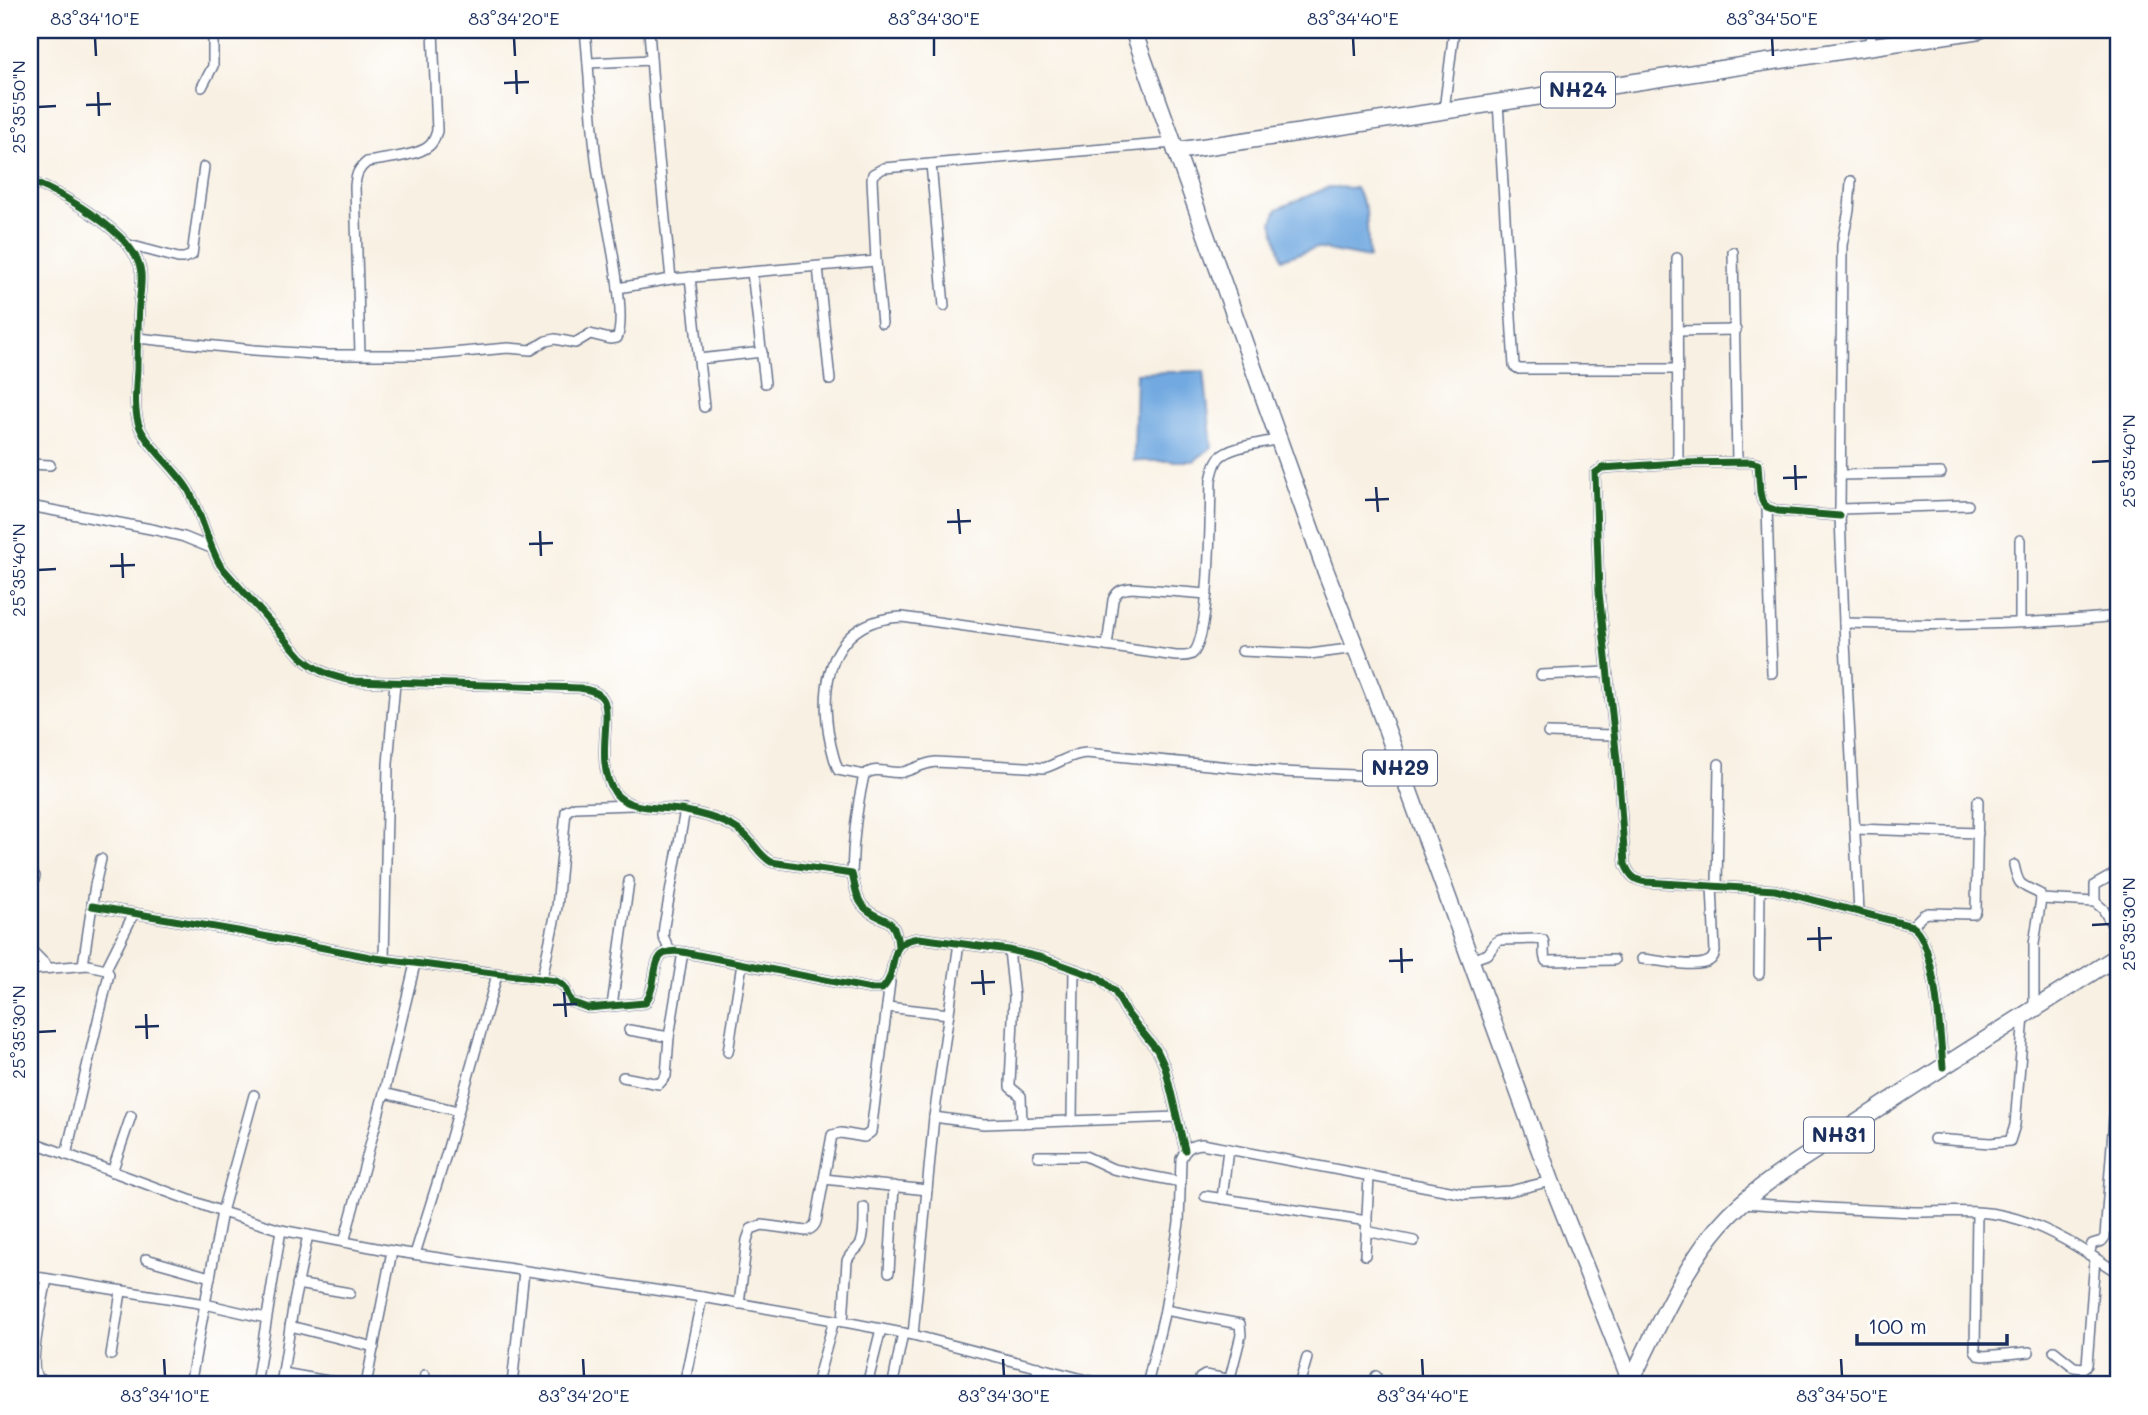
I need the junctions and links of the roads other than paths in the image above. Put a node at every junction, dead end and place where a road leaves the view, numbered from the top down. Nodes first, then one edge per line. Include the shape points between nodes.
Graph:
1 (213, 30) edge
2 (433, 30) edge
3 (586, 30) edge
4 (649, 30) edge
5 (1133, 30) edge
6 (1454, 30) edge
7 (1980, 30) edge
8 (1870, 38) edge
9 (651, 60) junction
10 (588, 63) junction
11 (202, 87) dead end
12 (1498, 102) junction
13 (1444, 110) junction
14 (1175, 147) junction
15 (931, 164) junction
16 (204, 167) dead end
17 (30, 181) edge
18 (1851, 181) dead end
19 (129, 245) junction
20 (1733, 252) dead end
21 (1677, 258) dead end
22 (876, 261) junction
23 (818, 267) junction
24 (752, 272) junction
25 (690, 277) junction
26 (671, 279) junction
27 (618, 288) junction
28 (944, 306) dead end
29 (882, 323) dead end
30 (1736, 330) junction
31 (1677, 331) junction
32 (137, 338) junction
33 (762, 352) junction
34 (360, 354) junction
35 (699, 359) junction
36 (1677, 369) junction
37 (830, 380) dead end
38 (765, 383) dead end
39 (704, 407) dead end
40 (1280, 439) junction
41 (1737, 462) junction
42 (1678, 463) junction
43 (30, 464) edge
44 (50, 465) dead end
45 (1941, 473) dead end
46 (1840, 475) junction
47 (1968, 505) dead end
48 (30, 506) edge
49 (1767, 507) junction
50 (1840, 513) junction
51 (2020, 540) dead end
52 (211, 548) junction
53 (1207, 594) junction
54 (2118, 616) edge
55 (2020, 622) junction
56 (1844, 623) junction
57 (1108, 646) junction
58 (1356, 648) junction
59 (1242, 650) dead end
60 (1607, 672) junction
61 (1772, 673) dead end
62 (1541, 675) dead end
63 (395, 683) junction
64 (1548, 733) dead end
65 (1613, 735) junction
66 (1719, 764) dead end
67 (864, 775) junction
68 (1403, 777) junction
69 (1978, 801) dead end
70 (635, 804) junction
71 (685, 810) junction
72 (1855, 829) junction
73 (1978, 833) junction
74 (101, 859) dead end
75 (2014, 865) dead end
76 (2118, 872) edge
77 (852, 874) junction
78 (35, 876) dead end
79 (629, 881) dead end
80 (1715, 886) junction
81 (1760, 889) junction
82 (30, 895) edge
83 (2041, 899) junction
84 (2095, 902) junction
85 (92, 906) junction
86 (1859, 912) junction
87 (134, 913) junction
88 (1912, 926) junction
89 (2118, 934) edge
90 (959, 943) junction
91 (898, 946) junction
92 (30, 949) edge
93 (1009, 950) junction
94 (670, 951) junction
95 (683, 952) junction
96 (2118, 956) edge
97 (1642, 959) dead end
98 (384, 960) junction
99 (1470, 960) junction
100 (1614, 960) dead end
101 (415, 964) junction
102 (742, 964) junction
103 (83, 965) junction
104 (49, 968) junction
105 (106, 969) junction
106 (1073, 969) junction
107 (30, 970) edge
108 (1759, 974) dead end
109 (497, 975) junction
110 (542, 978) junction
111 (890, 982) junction
112 (612, 1006) junction
113 (887, 1007) junction
114 (2029, 1013) junction
115 (949, 1014) junction
116 (629, 1030) dead end
117 (669, 1037) junction
118 (728, 1052) dead end
119 (1944, 1067) junction
120 (623, 1077) dead end
121 (384, 1093) junction
122 (254, 1095) dead end
123 (458, 1111) junction
124 (131, 1116) dead end
125 (1177, 1116) junction
126 (934, 1117) junction
127 (2114, 1118) dead end
128 (1072, 1121) junction
129 (1022, 1123) junction
130 (1934, 1139) dead end
131 (30, 1141) edge
132 (1228, 1149) junction
133 (1185, 1150) junction
134 (65, 1154) junction
135 (1038, 1156) dead end
136 (112, 1172) junction
137 (1368, 1177) junction
138 (824, 1179) junction
139 (1551, 1181) junction
140 (1181, 1182) junction
141 (894, 1186) junction
142 (927, 1190) junction
143 (1205, 1196) dead end
144 (1223, 1199) junction
145 (1742, 1203) junction
146 (864, 1207) dead end
147 (222, 1212) junction
148 (1977, 1213) junction
149 (1366, 1226) junction
150 (281, 1230) junction
151 (307, 1235) junction
152 (1414, 1241) dead end
153 (344, 1242) junction
154 (392, 1251) junction
155 (415, 1254) junction
156 (1365, 1255) dead end
157 (2092, 1256) junction
158 (146, 1259) dead end
159 (524, 1271) junction
160 (889, 1272) dead end
161 (2118, 1273) edge
162 (30, 1276) edge
163 (210, 1278) junction
164 (47, 1279) junction
165 (298, 1283) junction
166 (121, 1292) junction
167 (350, 1293) dead end
168 (702, 1297) junction
169 (205, 1304) junction
170 (739, 1304) junction
171 (1165, 1310) junction
172 (266, 1318) junction
173 (838, 1321) junction
174 (290, 1326) junction
175 (881, 1329) junction
176 (908, 1334) junction
177 (374, 1347) junction
178 (2054, 1351) dead end
179 (2029, 1352) dead end
180 (111, 1355) dead end
181 (1307, 1358) dead end
182 (1038, 1367) junction
183 (283, 1373) junction
184 (1630, 1383) edge
185 (66, 1385) edge
186 (190, 1385) edge
187 (256, 1385) edge
188 (281, 1385) edge
189 (350, 1385) edge
190 (366, 1385) edge
191 (512, 1385) edge
192 (684, 1385) edge
193 (816, 1385) edge
194 (867, 1385) edge
195 (895, 1385) edge
196 (1035, 1385) edge
197 (1106, 1385) edge
198 (1147, 1385) edge
199 (1199, 1385) edge
200 (1300, 1385) edge

1 - 11 street via 214,66
2 - 34 street via 434,140 420,151 367,162 356,176
3 - 10 street
4 - 9 street
5 - 14 highway
6 - 13 street
7 - 8 highway, NH24
8 - 12 highway, NH24
9 - 10 street
9 - 26 street
10 - 27 street via 598,174
12 - 13 highway, NH24
12 - 36 street via 1514,366
13 - 14 highway, NH24
14 - 15 street
14 - 40 highway, NH29
15 - 22 street via 884,168 873,174
15 - 28 street
16 - 19 street via 192,255 178,258
17 - 19 street via 72,202
18 - 46 street via 1842,245
19 - 32 street via 141,273
20 - 30 street
21 - 31 street
22 - 23 street
22 - 29 street
23 - 24 street
23 - 37 street
24 - 25 street
24 - 33 street
25 - 26 street
25 - 35 street
26 - 27 street
27 - 34 street via 617,338 586,335 575,343 551,339 531,350
30 - 31 street
30 - 41 street
31 - 36 street
32 - 34 street via 254,350
32 - 52 street via 140,429 188,489
33 - 35 street
33 - 38 street
35 - 39 street
36 - 42 street
40 - 53 street via 1232,450 1220,457 1214,468
40 - 58 highway, NH29
41 - 42 street
41 - 49 street via 1758,464 1760,492
42 - 60 street via 1602,468 1595,473
43 - 44 street
45 - 46 street
46 - 50 street
47 - 50 street
48 - 52 street via 174,534
49 - 50 street
49 - 61 street
50 - 56 street
51 - 55 street
52 - 63 street via 226,574 317,670 354,681
53 - 57 street via 1122,589 1113,600
53 - 57 street via 1192,654 1176,656
54 - 55 street
55 - 56 street
56 - 72 street
57 - 67 street via 926,619 872,621 838,650 829,676 826,708 838,770
58 - 59 street via 1302,654
58 - 68 highway, NH29
60 - 62 street
60 - 65 street
63 - 70 street via 594,691 607,709 607,776 621,799
63 - 98 street via 388,764
64 - 65 street
65 - 80 street via 1629,873 1634,880 1646,882
66 - 80 street
67 - 68 street via 874,769 901,773 936,762 1044,768 1086,753 1281,772
67 - 77 street via 853,830
68 - 99 highway, NH29
69 - 73 street
70 - 71 street
70 - 110 street via 566,811 557,907
71 - 77 street via 741,833 771,862
71 - 94 street via 664,926
72 - 73 street
72 - 86 street
73 - 88 street via 1974,914 1928,913
74 - 85 street
75 - 83 street via 2021,885 2040,894
76 - 84 street via 2095,885
77 - 91 street via 858,899 893,925
78 - 82 street
79 - 112 street
80 - 81 street
80 - 97 street via 1713,958 1695,964
81 - 86 street
81 - 108 street
83 - 84 street
83 - 114 street
84 - 89 street
85 - 87 street
85 - 103 street
86 - 88 street
87 - 98 street
87 - 105 street
88 - 119 street via 1922,935 1930,960
90 - 91 street via 919,938
90 - 93 street
90 - 115 street
91 - 111 street
92 - 104 street
93 - 106 street
93 - 129 street via 1014,997 1010,1087 1021,1096
94 - 95 street
94 - 112 street via 657,961 653,988 645,1003
95 - 102 street
95 - 117 street
96 - 114 highway, NH31
98 - 101 street
99 - 100 street via 1488,954 1500,940 1539,939 1544,943 1546,961
99 - 139 highway, NH29
101 - 109 street
101 - 121 street
102 - 111 street via 871,989 882,989
102 - 118 street
103 - 104 street
103 - 105 street
104 - 107 street
105 - 134 street via 109,982
106 - 125 street via 1099,978 1115,992 1157,1050
106 - 128 street
109 - 110 street
109 - 123 street
110 - 112 street via 564,986 571,1002 579,1006
111 - 113 street
113 - 115 street
113 - 138 street via 871,1132 864,1137 832,1135
114 - 119 highway, NH31
114 - 130 street via 2010,1141
115 - 126 street
116 - 117 street
117 - 120 street via 663,1082
119 - 145 highway, NH31
121 - 123 street
121 - 153 street
122 - 147 street
123 - 155 street
124 - 136 street
125 - 128 street
125 - 133 street
126 - 129 street via 984,1124
126 - 142 street
127 - 157 street via 2105,1237 2092,1244
128 - 129 street
131 - 134 street
132 - 133 street via 1202,1144
132 - 137 street
132 - 144 street
133 - 140 street
134 - 136 street
135 - 140 street via 1085,1156 1113,1169
136 - 147 street
137 - 139 street via 1465,1194 1510,1191
137 - 149 street
138 - 141 street
138 - 170 street via 816,1224 811,1229 762,1225 751,1229
139 - 184 highway, NH29
140 - 171 street
141 - 142 street
141 - 160 street
142 - 176 street
143 - 144 street
144 - 149 street
145 - 148 street
145 - 184 highway, NH31 via 1706,1244 1676,1292
146 - 173 street via 862,1239 848,1261
147 - 150 street
147 - 163 street
148 - 157 street via 2034,1225
148 - 179 street via 1975,1350 1984,1356
149 - 152 street
149 - 156 street
150 - 151 street
150 - 172 street
151 - 153 street
151 - 165 street
153 - 154 street
154 - 155 street
154 - 177 street
155 - 159 street
157 - 161 street
157 - 178 street via 2087,1365 2074,1367
158 - 163 street
159 - 168 street
159 - 191 street
162 - 164 street
163 - 169 street
164 - 166 street
164 - 185 street via 35,1373
165 - 167 street
165 - 174 street
166 - 169 street
166 - 180 street
168 - 170 street
168 - 192 street
169 - 172 street
169 - 186 street
170 - 173 street
171 - 198 street
171 - 199 street via 1240,1324 1230,1378 1205,1375
172 - 187 street
173 - 175 street
173 - 193 street
174 - 177 street
174 - 183 street
175 - 176 street
175 - 194 street
176 - 182 street
176 - 195 street via 894,1374
177 - 190 street
181 - 200 street
182 - 196 street
182 - 197 street
183 - 188 street
183 - 189 street

